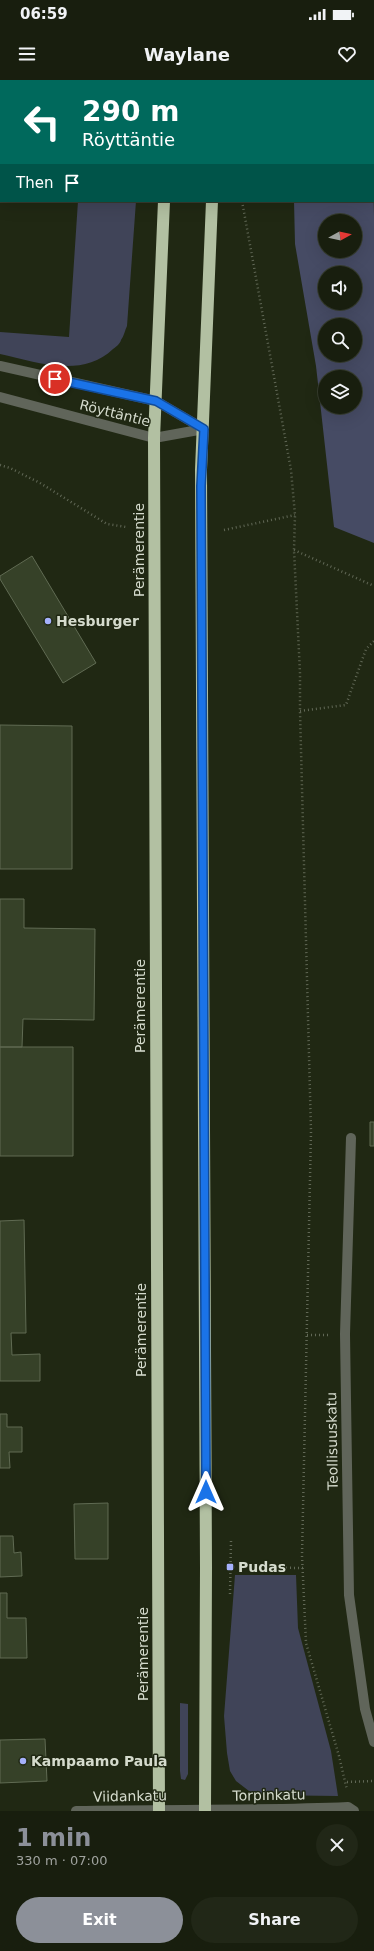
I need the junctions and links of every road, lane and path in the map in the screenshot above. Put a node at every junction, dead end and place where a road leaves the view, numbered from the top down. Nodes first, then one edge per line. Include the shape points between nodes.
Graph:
1 (164, 202) edge
2 (212, 202) edge
3 (242, 202) edge
4 (0, 366) edge
5 (0, 397) edge
6 (156, 401) junction
7 (204, 429) junction
8 (154, 438) junction
9 (0, 466) edge
10 (295, 515) junction
11 (126, 528) dead end
12 (224, 530) dead end
13 (294, 550) junction
14 (374, 586) edge
15 (374, 641) edge
16 (300, 711) junction
17 (351, 1138) dead end
18 (231, 1541) dead end
19 (230, 1567) junction
20 (303, 1568) junction
21 (230, 1594) dead end
22 (374, 1742) edge
23 (374, 1781) edge
24 (346, 1782) junction
25 (351, 1809) edge
26 (159, 1810) edge
27 (185, 1810) joint
28 (205, 1810) edge
29 (76, 1811) edge

1 - 6 highway, Perämerentie
2 - 7 highway
3 - 10 path via 291,470
4 - 6 street, Röyttäntie
5 - 8 street, Röyttäntie
6 - 7 street, Röyttäntie
6 - 8 highway, Perämerentie
7 - 8 street
7 - 28 highway via 201,486
8 - 26 highway, Perämerentie
9 - 11 path via 10,468 40,483 107,524
10 - 12 path
10 - 13 path
13 - 14 path
13 - 16 path
15 - 16 path via 366,649 346,705
16 - 20 path via 311,1132
17 - 22 street, Teollisuuskatu via 345,1334 348,1595 365,1709
18 - 19 path
19 - 20 path
19 - 21 path
20 - 24 path via 306,1643
23 - 24 path
24 - 25 path
25 - 28 street, Torpinkatu
26 - 27 street, Viidankatu
26 - 29 street, Viidankatu
27 - 28 street, Torpinkatu

